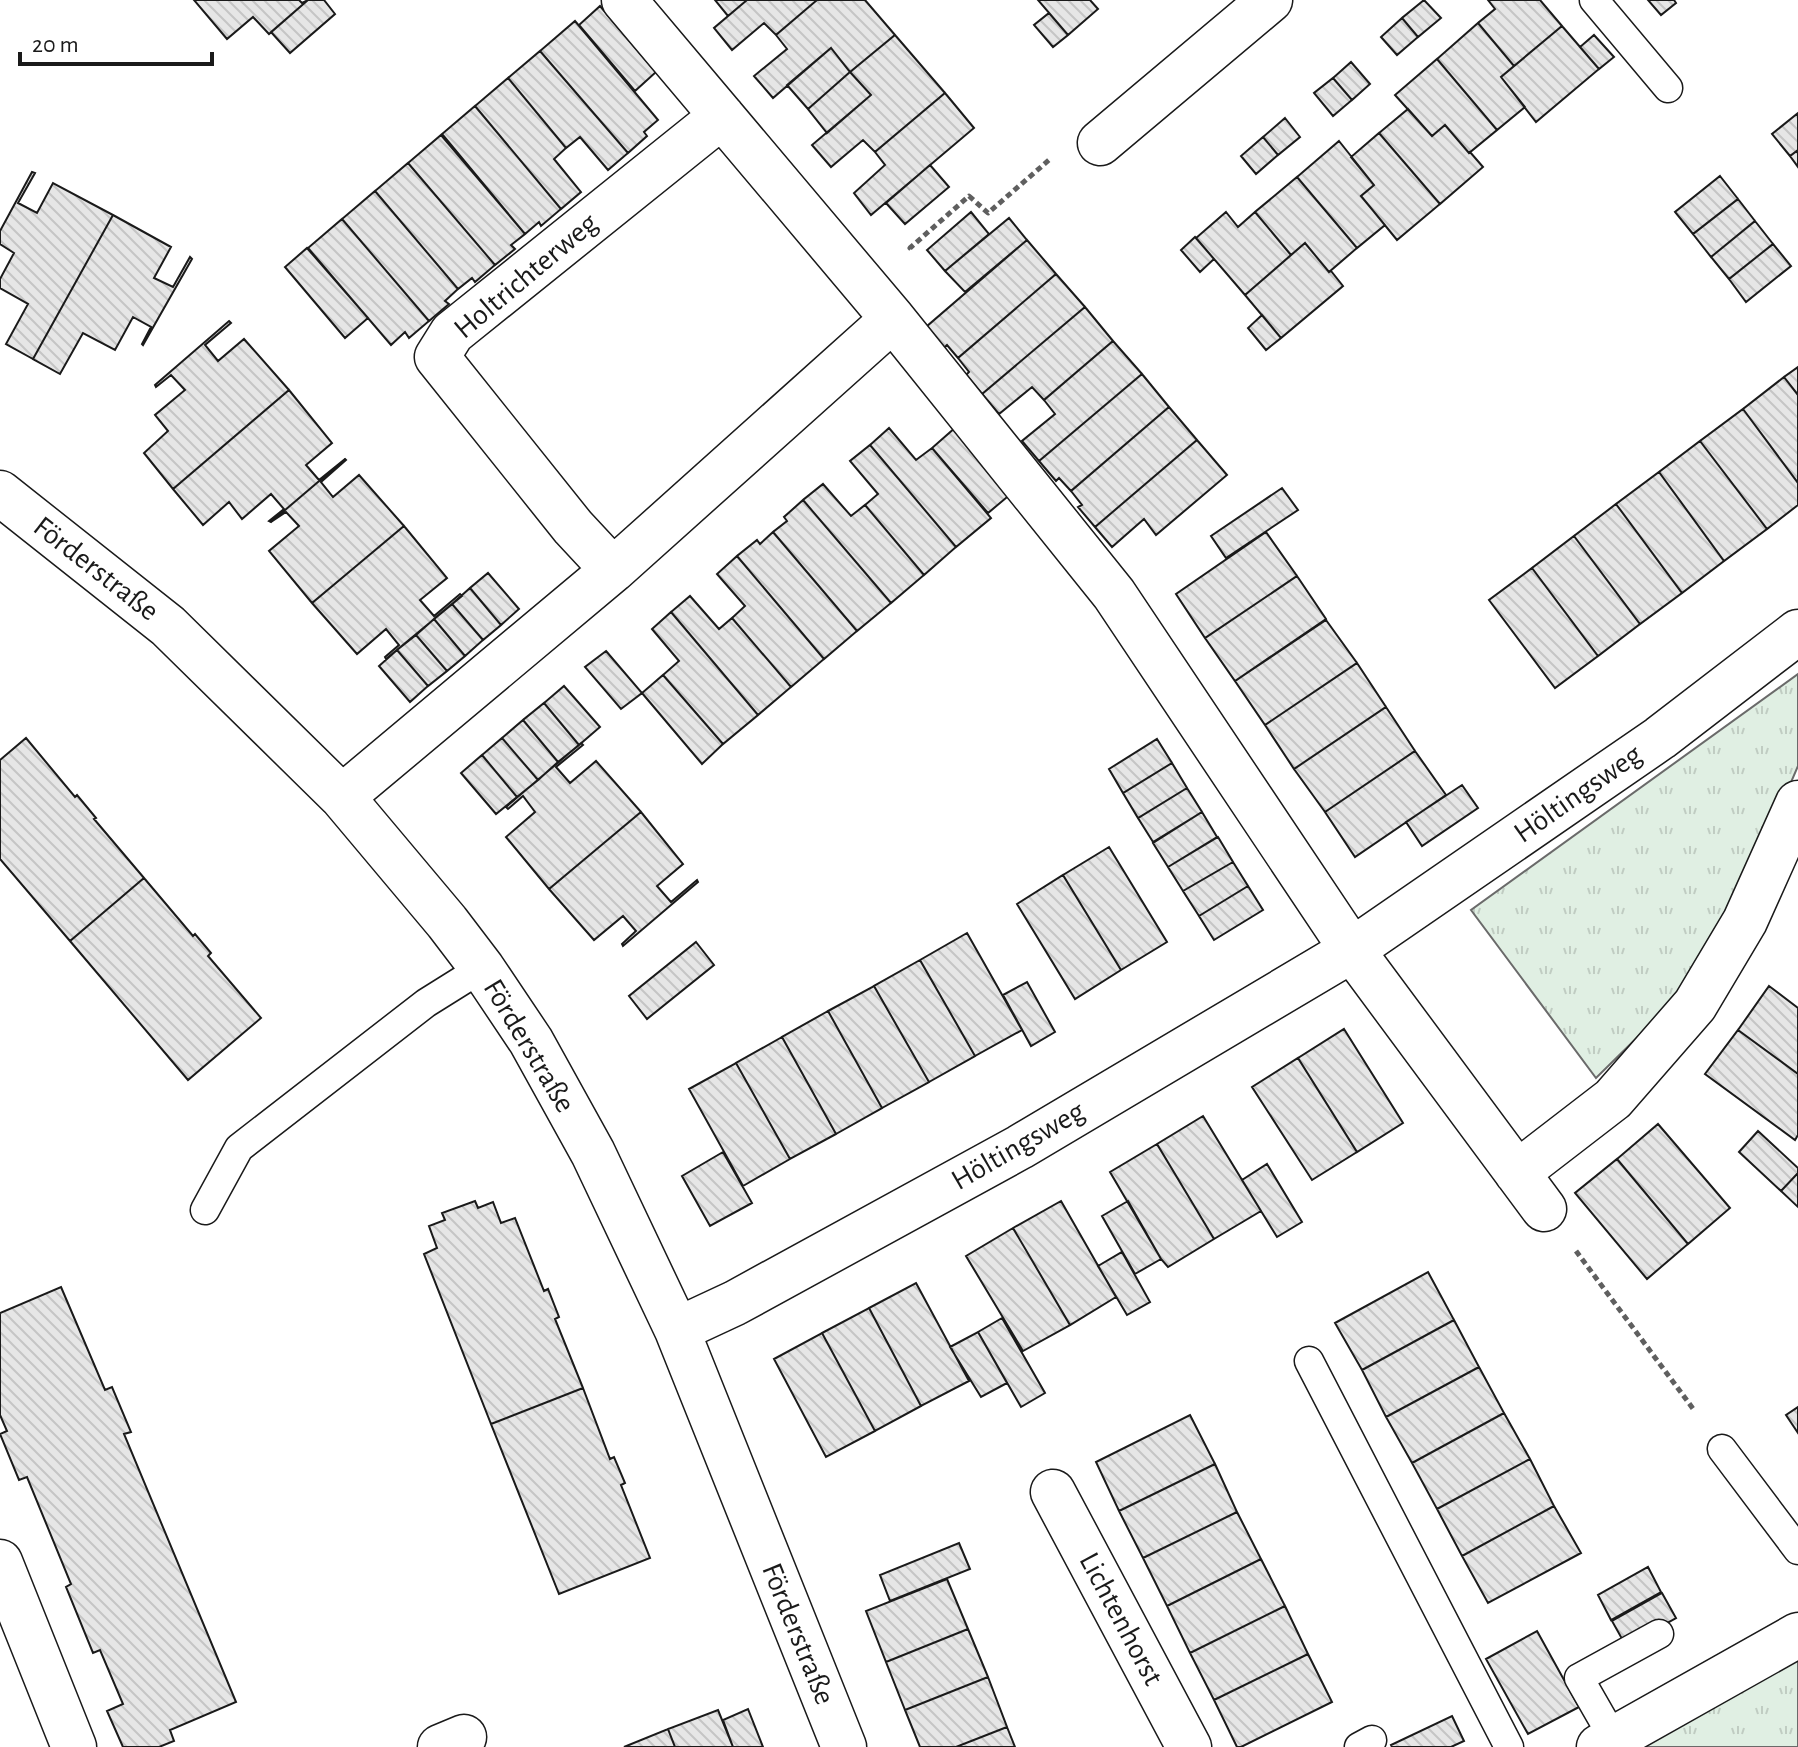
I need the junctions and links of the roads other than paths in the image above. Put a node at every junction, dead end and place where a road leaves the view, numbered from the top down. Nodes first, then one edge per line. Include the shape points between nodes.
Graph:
1 (624, 0) edge
2 (1270, 0) edge
3 (1594, 0) edge
4 (1668, 88) dead end
5 (722, 116) junction
6 (1100, 143) road end
7 (893, 319) junction
8 (0, 493) edge
9 (613, 570) junction
10 (1798, 632) edge
11 (342, 797) junction
12 (1798, 803) edge
13 (1352, 950) junction
14 (482, 968) junction
15 (1517, 1173) junction
16 (1544, 1209) road end
17 (205, 1210) dead end
18 (677, 1330) junction
19 (1309, 1361) dead end
20 (1722, 1449) road end
21 (1053, 1492) dead end
22 (1798, 1550) edge
23 (0, 1562) edge
24 (1659, 1634) dead end
25 (1798, 1635) edge
26 (1606, 1743) edge
27 (74, 1747) edge
28 (844, 1747) edge
29 (1189, 1747) edge
30 (1509, 1747) edge

1 - 5 street
2 - 6 street
3 - 4 lane
5 - 7 street
5 - 9 street, Holtrichterweg via 452,333 437,357
7 - 9 street
7 - 13 street via 1114,594
8 - 11 street, Förderstraße via 168,626
9 - 11 street
10 - 13 street, Höltingsweg via 1660,738
11 - 14 street, Förderstraße
12 - 15 street via 1745,921 1695,1005 1613,1099
13 - 15 street
13 - 18 street, Höltingsweg via 1020,1147
14 - 17 lane via 426,1003 239,1148
14 - 18 street, Förderstraße via 531,1041 593,1153
15 - 16 street
18 - 28 street, Förderstraße
19 - 30 lane
20 - 22 lane
21 - 29 street, Lichtenhorst
23 - 27 street
24 - 26 lane via 1579,1678
25 - 26 street

